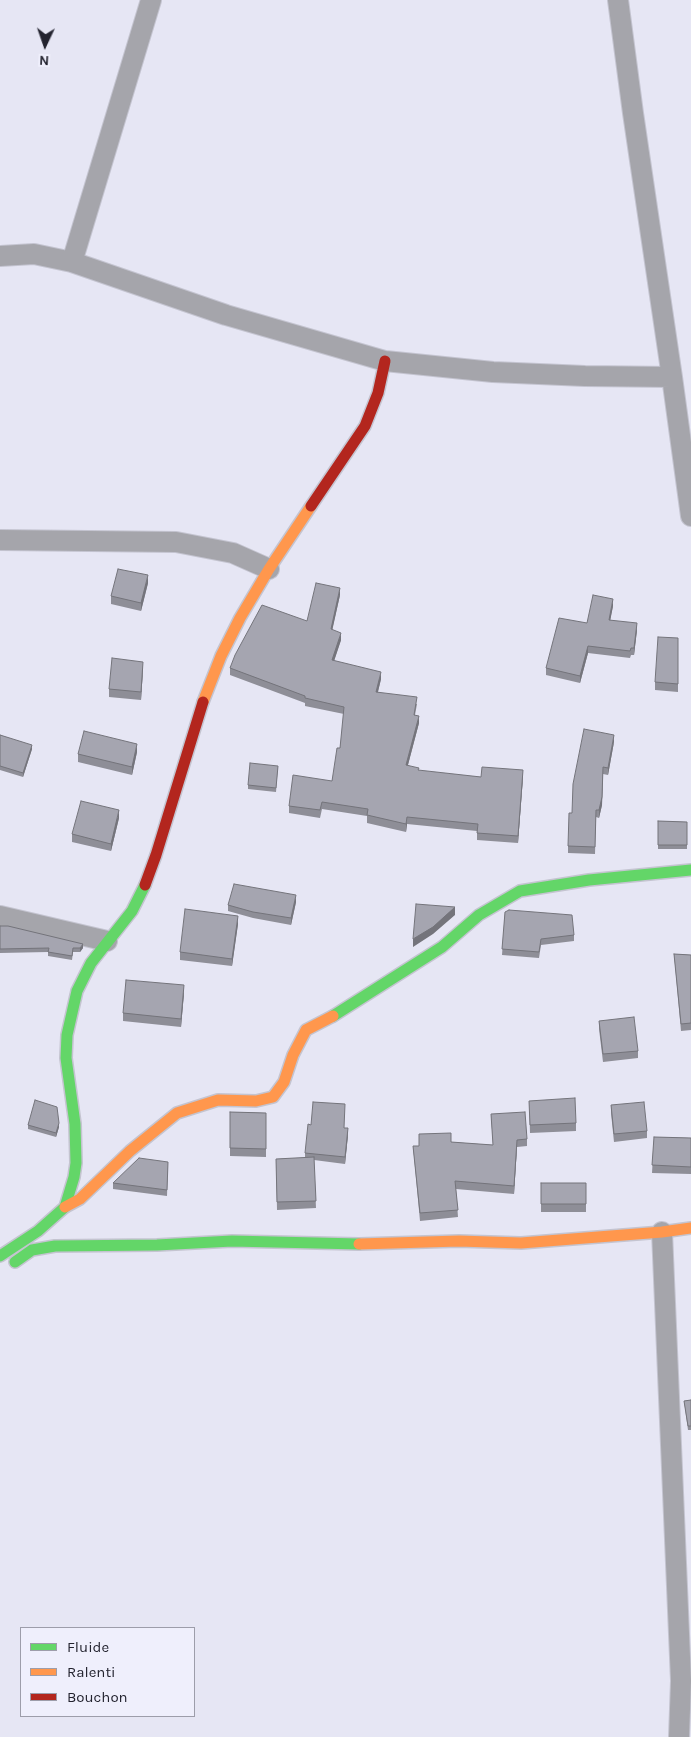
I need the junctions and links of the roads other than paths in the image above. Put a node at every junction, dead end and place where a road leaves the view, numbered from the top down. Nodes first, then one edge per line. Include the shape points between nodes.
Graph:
1 (151, 0) edge
2 (618, 0) edge
3 (0, 256) edge
4 (72, 262) junction
5 (385, 361) junction
6 (672, 377) junction
7 (691, 516) edge
8 (0, 540) edge
9 (269, 569) junction
10 (691, 870) edge
11 (0, 916) edge
12 (107, 941) junction
13 (65, 1207) junction
14 (691, 1228) edge
15 (662, 1232) junction
16 (0, 1256) edge
17 (4, 1270) dead end
18 (679, 1737) edge

1 - 4 street
2 - 6 street
3 - 4 street via 34,254
4 - 5 street via 226,315
5 - 6 street via 493,372
5 - 9 street via 378,393 365,426
6 - 7 street
8 - 9 street via 176,542 233,553
9 - 12 street via 221,656 201,708 144,887 132,911
10 - 13 street via 589,880 520,891 478,916 442,947 344,1010 306,1030 284,1082 273,1097 218,1100 177,1113 130,1151 80,1199
11 - 12 street
12 - 13 street via 77,991 66,1036 76,1163
13 - 16 street via 38,1231
14 - 15 street
15 - 17 street via 521,1242 343,1245 232,1241 55,1246 32,1250
15 - 18 street via 680,1661

